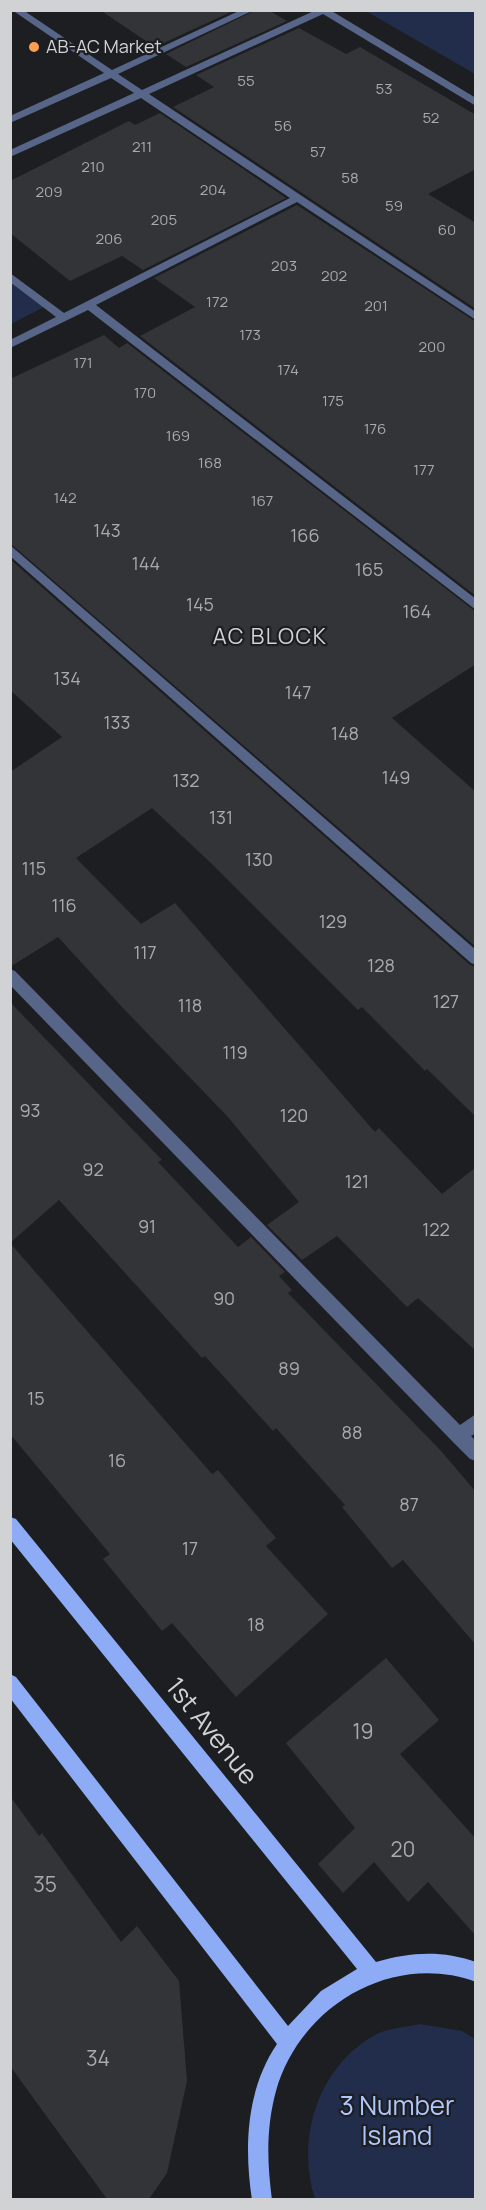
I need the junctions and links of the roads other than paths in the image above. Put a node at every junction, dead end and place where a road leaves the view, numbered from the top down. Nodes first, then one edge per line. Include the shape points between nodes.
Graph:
1 (16, 10) edge
2 (250, 10) edge
3 (323, 11) edge
4 (111, 74) junction
5 (141, 94) junction
6 (476, 103) edge
7 (10, 120) edge
8 (10, 154) edge
9 (297, 198) junction
10 (10, 276) edge
11 (89, 305) junction
12 (476, 317) edge
13 (64, 318) junction
14 (10, 345) edge
15 (10, 549) edge
16 (476, 606) edge
17 (476, 959) edge
18 (10, 975) edge
19 (476, 1422) edge
20 (459, 1436) junction
21 (476, 1453) edge
22 (10, 1525) edge
23 (10, 1683) edge
24 (371, 1971) junction
25 (476, 1972) edge
26 (288, 2042) junction
27 (262, 2199) edge

1 - 4 street
2 - 4 street
3 - 5 street
3 - 6 street
4 - 5 street
4 - 7 street
5 - 8 street
5 - 9 street
9 - 11 street
9 - 12 street
10 - 13 street
11 - 13 street
11 - 16 street
13 - 14 street
15 - 17 street
18 - 20 street
19 - 20 street
20 - 21 street
22 - 24 main road, 1st Avenue
23 - 26 main road
24 - 25 main road via 417,1961 463,1966
24 - 26 main road via 339,1988 311,2011
26 - 27 main road via 268,2084 258,2134

